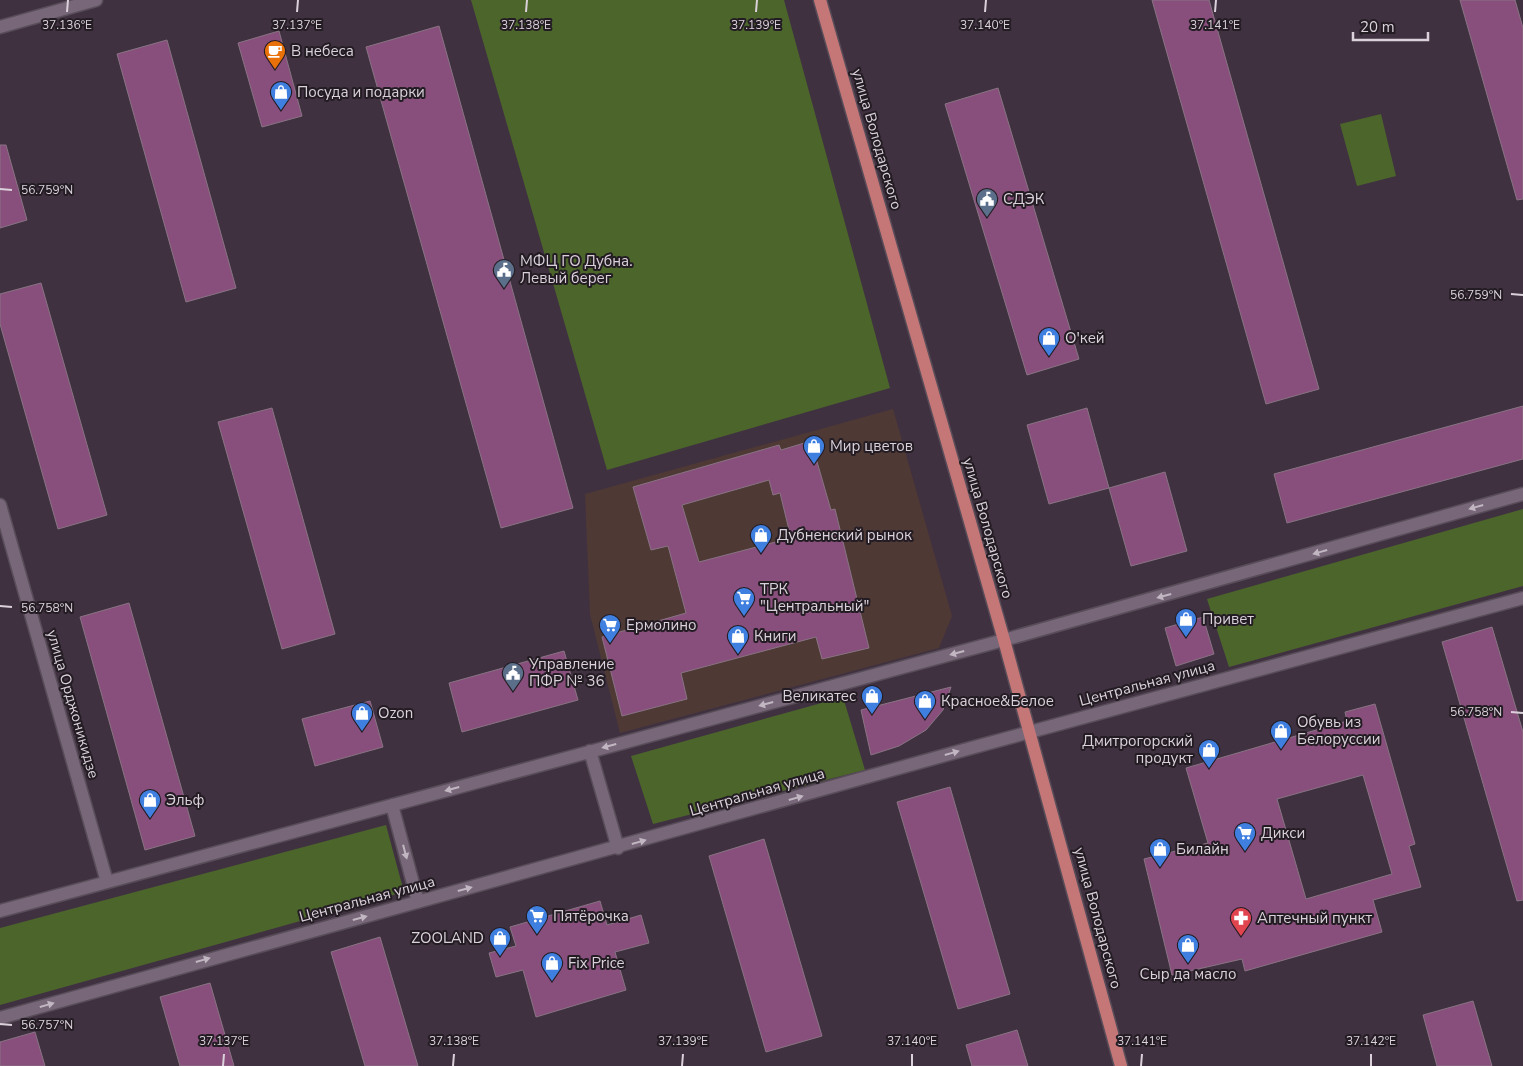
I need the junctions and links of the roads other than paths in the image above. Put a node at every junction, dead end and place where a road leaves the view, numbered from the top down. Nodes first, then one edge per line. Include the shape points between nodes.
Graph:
1 (96, 0) edge
2 (820, 0) edge
3 (0, 27) edge
4 (1523, 494) edge
5 (0, 505) edge
6 (1523, 598) edge
7 (1004, 640) junction
8 (1030, 732) junction
9 (590, 751) junction
10 (392, 805) junction
11 (618, 848) junction
12 (107, 882) junction
13 (418, 902) junction
14 (0, 911) edge
15 (0, 1018) edge
16 (1121, 1066) edge

1 - 3 street
2 - 7 main road, улица Володарского
4 -> 7 street
5 - 12 street, улица Орджоникидзе
6 - 8 street, Центральная улица
7 - 8 main road, улица Володарского
7 -> 9 street
11 -> 8 street, Центральная улица
8 - 16 main road, улица Володарского
9 -> 10 street
9 - 11 street
10 - 12 street
10 -> 13 street
13 -> 11 street, Центральная улица
12 - 14 street
15 -> 13 street, Центральная улица

